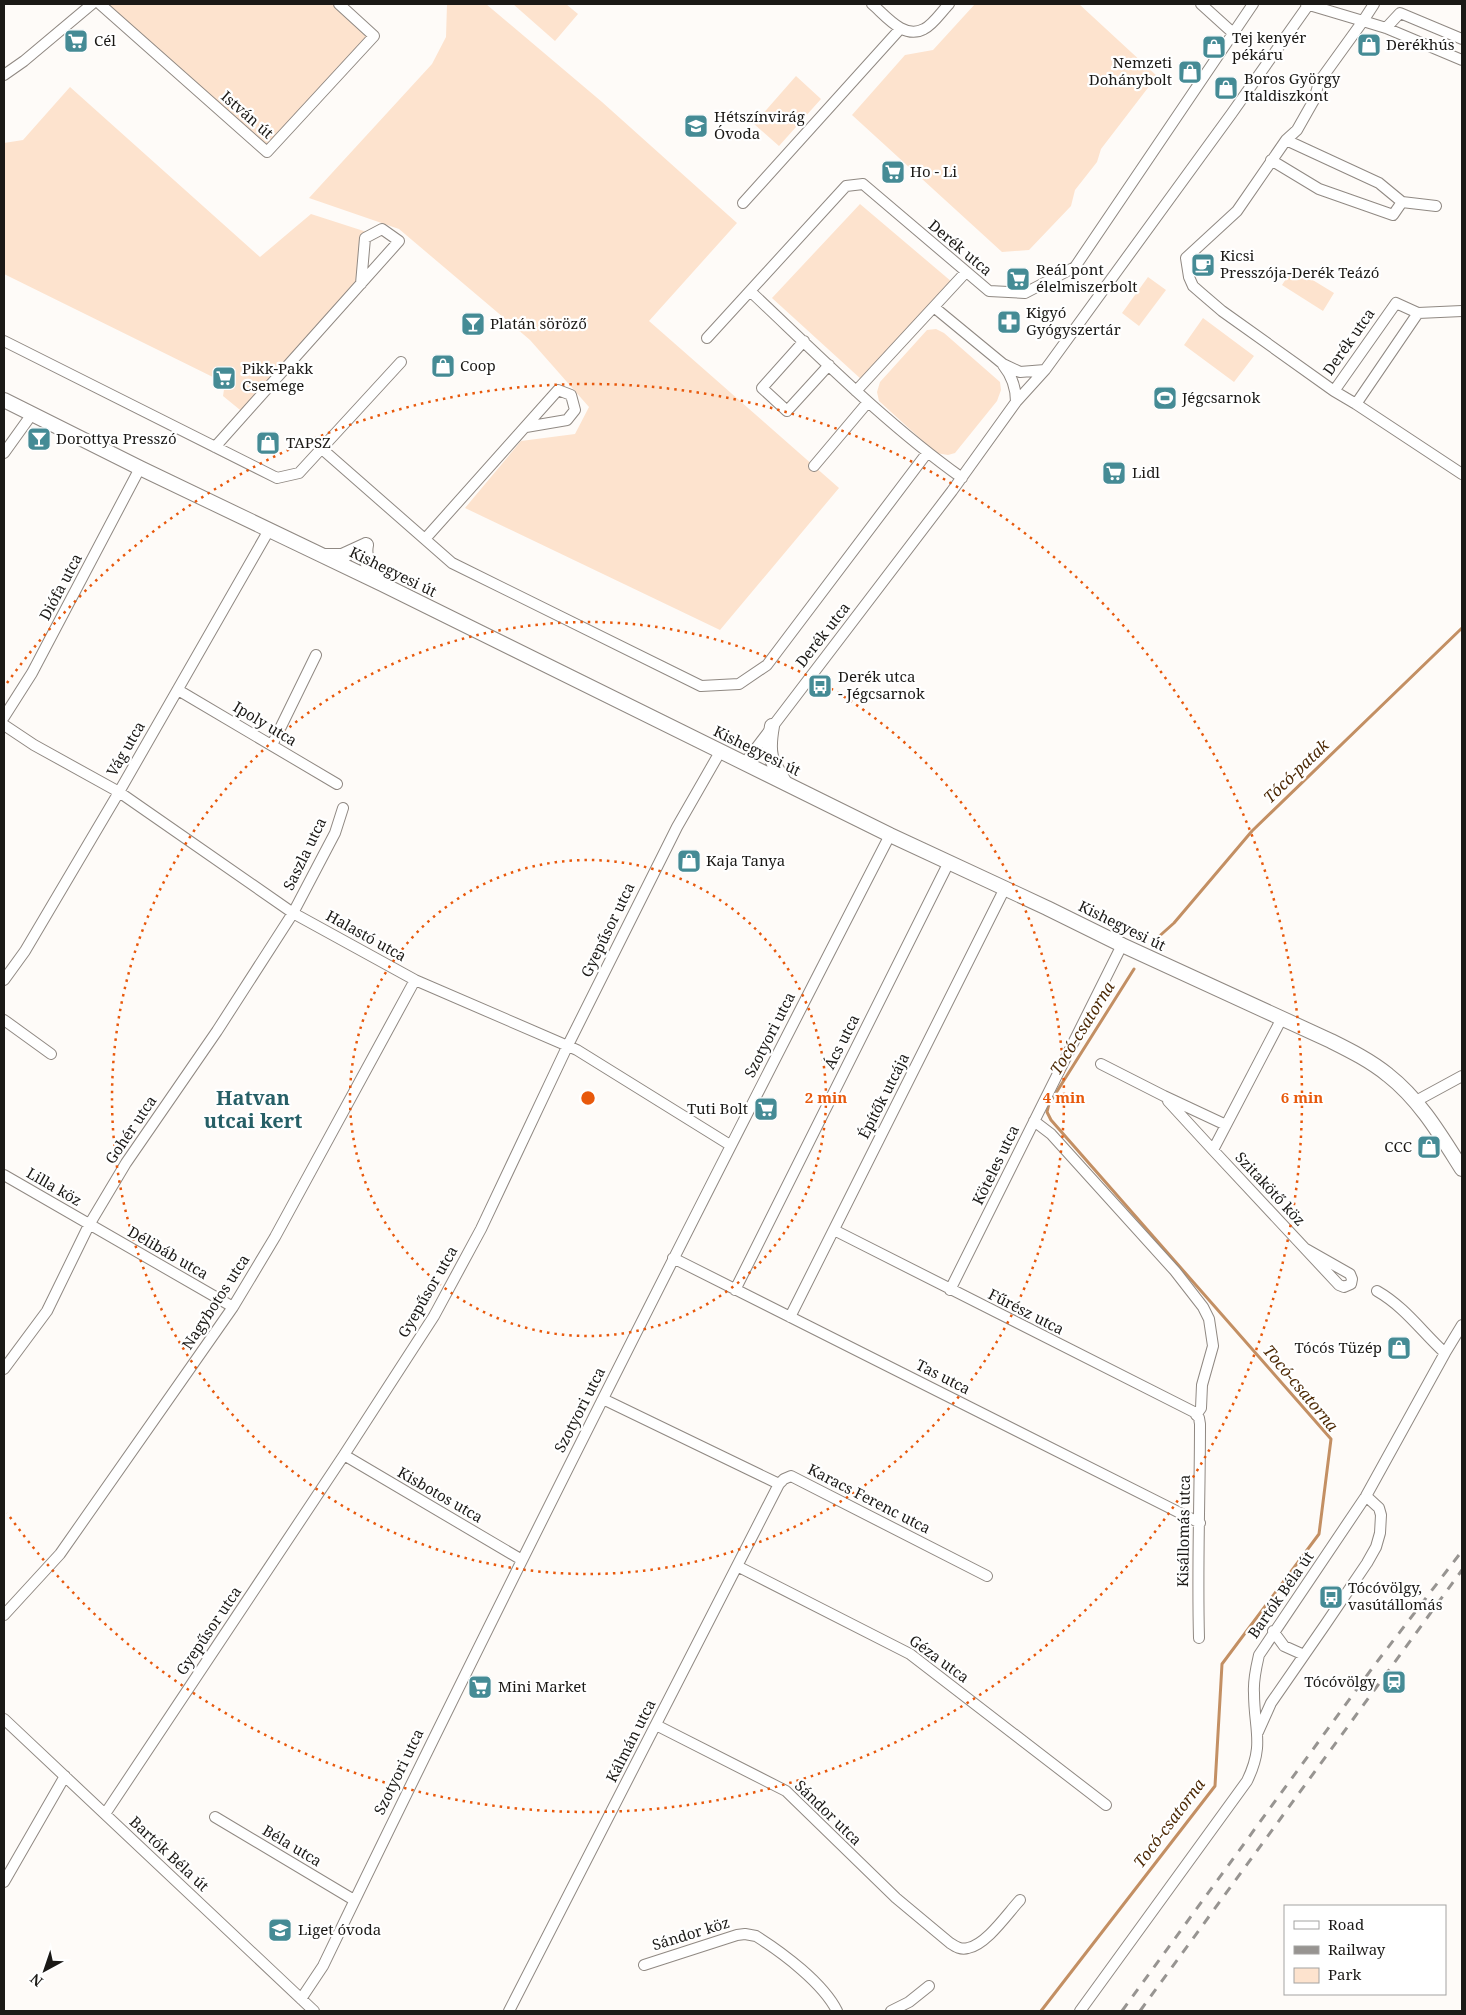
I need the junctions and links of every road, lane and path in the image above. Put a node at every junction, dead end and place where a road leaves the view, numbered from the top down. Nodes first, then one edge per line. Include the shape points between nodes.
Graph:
1 (92, 4) edge
2 (100, 4) edge
3 (340, 4) edge
4 (872, 4) edge
5 (949, 4) edge
6 (1200, 4) edge
7 (1253, 4) edge
8 (1307, 4) edge
9 (1374, 4) edge
10 (1363, 21) junction
11 (1386, 28) junction
12 (900, 29) junction
13 (1233, 33) junction
14 (1462, 39) edge
15 (1462, 60) edge
16 (4, 75) edge
17 (1286, 140) junction
18 (1271, 160) junction
19 (1402, 202) junction
20 (743, 203) dead end
21 (1436, 206) dead end
22 (966, 272) junction
23 (361, 284) junction
24 (750, 291) junction
25 (935, 308) junction
26 (1462, 311) edge
27 (1418, 313) junction
28 (707, 338) dead end
29 (4, 341) edge
30 (804, 342) junction
31 (401, 362) dead end
32 (1003, 364) junction
33 (829, 365) junction
34 (1045, 370) junction
35 (856, 391) junction
36 (1334, 391) junction
37 (4, 400) edge
38 (868, 402) junction
39 (1016, 402) junction
40 (1356, 404) junction
41 (32, 414) junction
42 (526, 427) junction
43 (216, 447) junction
44 (322, 449) junction
45 (4, 453) edge
46 (927, 453) junction
47 (814, 466) dead end
48 (140, 468) junction
49 (1462, 474) edge
50 (962, 478) junction
51 (269, 530) junction
52 (425, 539) junction
53 (322, 555) junction
54 (382, 584) junction
55 (316, 655) dead end
56 (178, 690) junction
57 (4, 717) edge
58 (4, 725) edge
59 (772, 726) junction
60 (272, 745) junction
61 (720, 752) junction
62 (744, 764) junction
63 (337, 784) dead end
64 (786, 784) junction
65 (119, 792) junction
66 (343, 808) dead end
67 (890, 835) junction
68 (949, 862) junction
69 (1005, 888) junction
70 (293, 913) junction
71 (1122, 945) junction
72 (4, 980) edge
73 (416, 980) junction
74 (1282, 1018) junction
75 (4, 1020) edge
76 (567, 1047) junction
77 (51, 1054) dead end
78 (1101, 1064) dead end
79 (1462, 1076) edge
80 (1164, 1096) junction
81 (1416, 1101) junction
82 (1201, 1113) junction
83 (1034, 1121) junction
84 (1190, 1125) junction
85 (1226, 1125) junction
86 (730, 1145) junction
87 (1213, 1150) junction
88 (1462, 1169) edge
89 (4, 1175) edge
90 (89, 1226) junction
91 (834, 1230) junction
92 (1306, 1249) dead end
93 (673, 1258) junction
94 (735, 1290) junction
95 (950, 1290) junction
96 (1377, 1290) dead end
97 (233, 1307) junction
98 (790, 1316) junction
99 (1462, 1326) edge
100 (1445, 1353) junction
101 (4, 1369) edge
102 (603, 1399) junction
103 (1198, 1420) junction
104 (344, 1455) junction
105 (778, 1484) junction
106 (1366, 1496) junction
107 (1200, 1523) junction
108 (522, 1560) junction
109 (737, 1566) junction
110 (987, 1576) dead end
111 (4, 1615) edge
112 (1273, 1631) junction
113 (1199, 1638) dead end
114 (1304, 1654) junction
115 (4, 1719) edge
116 (656, 1725) junction
117 (1258, 1733) junction
118 (65, 1776) junction
119 (1106, 1805) dead end
120 (104, 1814) junction
121 (215, 1817) dead end
122 (4, 1882) edge
123 (354, 1900) junction
124 (1020, 1900) dead end
125 (644, 1965) dead end
126 (929, 1986) dead end
127 (301, 1999) junction
128 (314, 2011) edge
129 (509, 2011) edge
130 (837, 2011) edge
131 (893, 2011) edge
132 (1080, 2011) edge

1 - 16 street
2 - 3 street, István út via 267,152 374,36
4 - 12 street
5 - 12 street via 926,29 913,33
6 - 13 street
7 - 13 street, Derék utca
8 - 10 street, Derék utca
8 - 34 street, Derék utca
9 - 10 street, Derék utca
10 - 11 street, Derék utca
10 - 17 street, Derék utca via 1319,82 1314,100 1297,130
11 - 14 street via 1400,13
11 - 15 street, Derék utca
12 - 20 street
13 - 22 street, Derék utca via 1074,267 1025,293 989,291
17 - 18 street, Derék utca
17 - 19 street via 1379,183
18 - 19 street via 1319,189 1393,215
18 - 36 street, Derék utca via 1237,211 1186,258 1189,277 1193,286 1222,311
19 - 21 street
22 - 24 street, Derék utca via 864,184 846,186
22 - 25 street
23 - 23 street via 399,241 382,229 365,238
23 - 43 street
24 - 28 street, Derék utca
24 - 30 street
25 - 32 street
25 - 35 street
26 - 27 street
27 - 36 street, Derék utca via 1396,303
27 - 40 street
29 - 43 street
30 - 33 street
30 - 33 street via 762,388 787,411
31 - 44 street
32 - 34 street via 1020,372
32 - 39 street via 1016,392
33 - 35 street
34 - 39 street, Derék utca
35 - 38 street
36 - 40 street
37 - 41 street, Kishegyesi út
38 - 46 street
38 - 47 street
39 - 50 street, Derék utca
40 - 49 street
41 - 45 street
41 - 48 street, Kishegyesi út
42 - 42 street via 558,390 571,395 575,410 567,420
42 - 52 street
43 - 44 street via 277,478 299,473
44 - 52 street
46 - 50 street
46 - 52 street, Derék utca via 767,664 739,684 701,686 452,563
48 - 51 street, Kishegyesi út
48 - 57 street, Diófa utca via 32,673
50 - 59 street, Derék utca
51 - 53 street, Kishegyesi út
51 - 56 street, Vág utca
53 - 54 street, Kishegyesi út
53 - 54 street via 342,556 366,545 371,571
54 - 61 street, Kishegyesi út
55 - 60 street
56 - 60 street, Ipoly utca
56 - 65 street, Vág utca
58 - 65 street, Halastó utca
59 - 62 street, Derék utca
59 - 64 street via 768,746 770,757
60 - 63 street, Ipoly utca
61 - 62 street, Kishegyesi út
61 - 76 street, Gyepűsor utca via 676,827
62 - 64 street, Kishegyesi út
64 - 67 street, Kishegyesi út
65 - 70 street, Halastó utca
65 - 72 street, Vág utca via 25,951
66 - 70 street, Saszla utca via 335,833
67 - 68 street, Kishegyesi út
67 - 86 street, Szotyori utca
68 - 69 street, Kishegyesi út
68 - 94 street, Ács utca
69 - 71 street, Kishegyesi út
69 - 91 street, Építők utcája
70 - 73 street, Halastó utca
70 - 90 street, Gohér utca via 126,1163
71 - 74 street, Kishegyesi út
71 - 83 street, Köteles utca
73 - 76 street, Halastó utca
73 - 97 street, Nagybotos utca
74 - 81 street, Kishegyesi út via 1362,1057 1389,1075
74 - 85 street, Szitakötő köz
75 - 77 street
76 - 86 street, Halastó utca via 577,1050
76 - 104 street, Gyepűsor utca via 481,1229 439,1308
78 - 80 street, Szitakötő köz
79 - 81 street
80 - 82 street, Szitakötő köz
80 - 84 street, Szitakötő köz
81 - 88 street, Kishegyesi út
82 - 84 street
82 - 85 street, Szitakötő köz
83 - 95 street, Köteles utca
83 - 103 street, Kisállomás utca via 1051,1134 1175,1271 1203,1307 1209,1319 1213,1346 1202,1385
84 - 87 street, Szitakötő köz
85 - 87 street, Szitakötő köz
86 - 93 street, Szotyori utca
87 - 92 street, Szitakötő köz
89 - 90 street, Lilla köz
90 - 97 street, Délibáb utca
90 - 101 street, Gohér utca via 47,1311
91 - 95 street, Fűrész utca
91 - 98 street, Építők utcája
93 - 94 street, Tas utca
93 - 102 street, Szotyori utca
94 - 98 street, Tas utca
95 - 103 street, Fűrész utca via 1181,1406
96 - 100 street via 1407,1313
97 - 111 street, Nagybotos utca via 60,1554
98 - 107 street, Tas utca
99 - 100 street, Bartók Béla út
100 - 106 street, Bartók Béla út
102 - 105 street
102 - 108 street, Szotyori utca
103 - 107 street, Kisállomás utca
104 - 108 street, Kisbotos utca
104 - 120 street, Gyepűsor utca
105 - 109 street, Kálmán utca
105 - 110 street, Karacs Ferenc utca via 791,1476
106 - 112 street, Bartók Béla út
106 - 114 street via 1379,1508 1381,1515 1376,1547
107 - 113 street, Kisállomás utca
108 - 123 street, Szotyori utca
109 - 116 street, Kálmán utca
109 - 119 street, Géza utca via 910,1654
112 - 114 street via 1284,1646
112 - 117 street, Bartók Béla út via 1259,1655 1254,1674
114 - 117 street via 1271,1702
115 - 118 street, Bartók Béla út
116 - 124 street, Sándor utca via 786,1791 896,1898 959,1948 968,1949 987,1938
116 - 129 street, Kálmán utca
117 - 132 street, Bartók Béla út via 1255,1764 1247,1781
118 - 120 street, Bartók Béla út
118 - 122 street
120 - 127 street, Bartók Béla út
121 - 123 street, Béla utca
123 - 127 street, Szotyori utca via 323,1966
125 - 130 street, Sándor köz via 737,1935 756,1936 813,1980
126 - 131 street
127 - 128 street, Bartók Béla út

